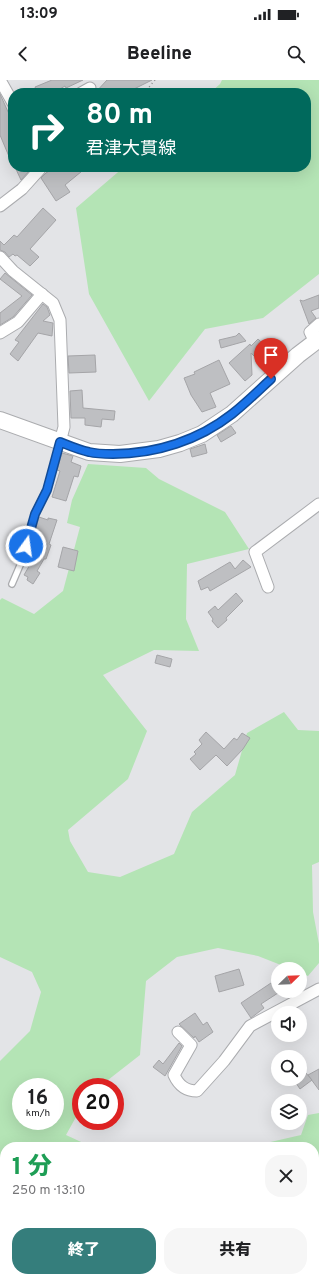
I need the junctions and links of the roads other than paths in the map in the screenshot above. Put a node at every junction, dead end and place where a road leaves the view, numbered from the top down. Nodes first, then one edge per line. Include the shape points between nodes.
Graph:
1 (0, 80) edge
2 (8, 94) edge
3 (37, 172) edge
4 (0, 206) edge
5 (0, 257) edge
6 (42, 294) junction
7 (319, 324) edge
8 (0, 333) edge
9 (317, 341) edge
10 (0, 420) edge
11 (60, 442) junction
12 (319, 504) edge
13 (12, 584) dead end
14 (268, 587) dead end
15 (319, 989) edge
16 (178, 1032) dead end

1 - 2 street
3 - 4 street via 22,189
5 - 6 street
6 - 8 street via 18,322
6 - 11 street via 53,303 60,320 64,427
7 - 9 street via 310,332
9 - 11 main road via 232,414 202,434 180,443 159,449 113,454 89,452
10 - 11 main road
11 - 13 lane via 47,490 35,514 24,556
12 - 14 street via 254,552
15 - 16 street via 250,1026 224,1062 198,1091 186,1089 178,1083 174,1075 191,1045

